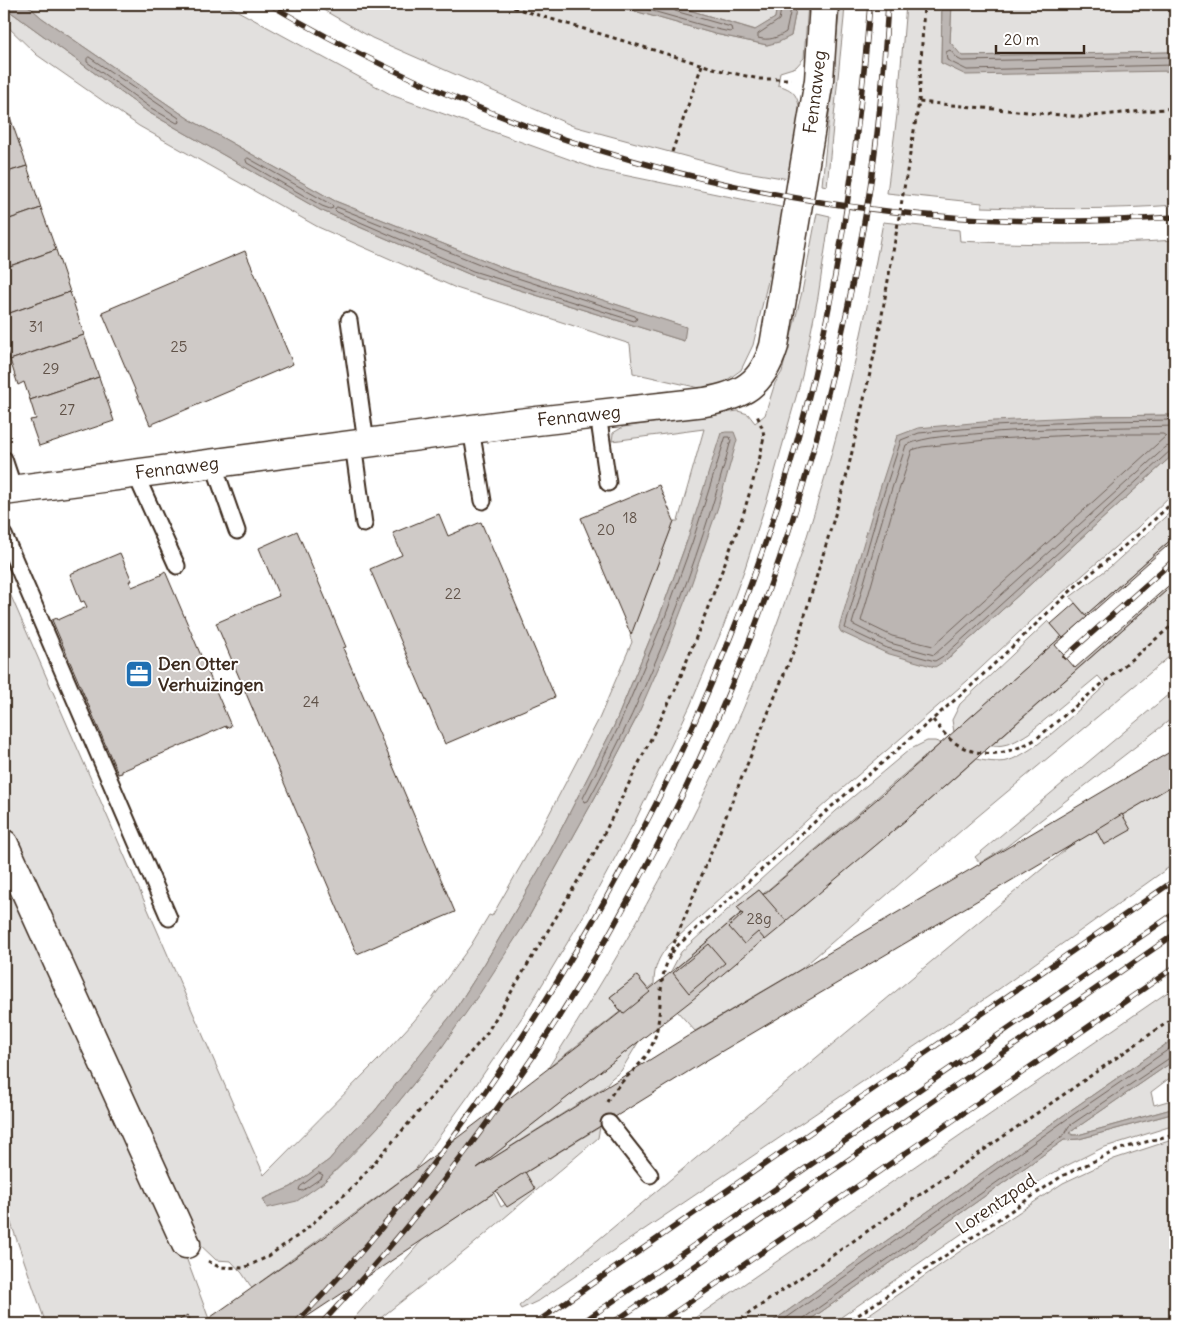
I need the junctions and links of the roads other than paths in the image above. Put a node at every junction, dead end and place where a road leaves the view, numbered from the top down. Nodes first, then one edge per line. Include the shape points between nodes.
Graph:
1 (824, 4) edge
2 (349, 320) dead end
3 (598, 414) junction
4 (471, 429) junction
5 (359, 443) junction
6 (4, 458) edge
7 (213, 463) junction
8 (135, 473) junction
9 (608, 483) dead end
10 (9, 490) edge
11 (483, 500) dead end
12 (364, 524) dead end
13 (237, 531) dead end
14 (4, 535) edge
15 (177, 566) dead end
16 (4, 844) edge
17 (169, 918) dead end
18 (608, 1123) road end
19 (650, 1174) dead end
20 (186, 1244) road end

1 - 3 street, Fennaweg via 819,80 792,246 774,346 764,370 741,392 727,398
2 - 5 lane
3 - 4 street, Fennaweg
3 - 9 lane
4 - 5 street, Fennaweg
4 - 11 lane
5 - 7 street, Fennaweg
5 - 12 lane
6 - 10 lane, Fennaweg
7 - 8 street, Fennaweg
7 - 13 lane
8 - 10 street, Fennaweg
8 - 15 lane
14 - 17 lane
16 - 20 street
18 - 19 lane

